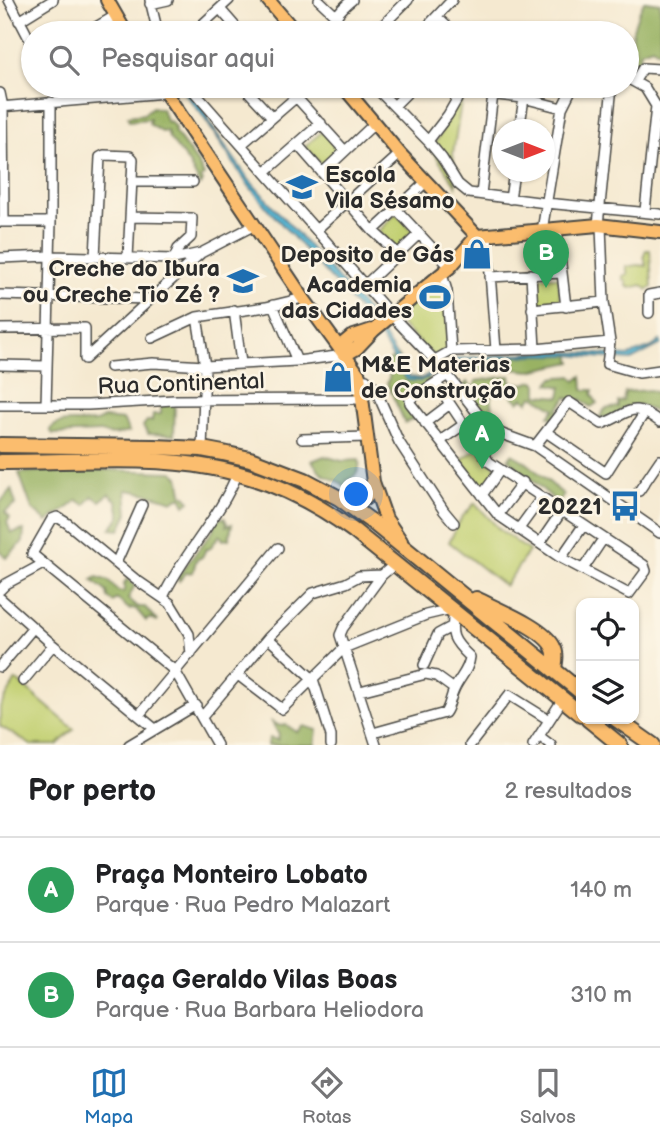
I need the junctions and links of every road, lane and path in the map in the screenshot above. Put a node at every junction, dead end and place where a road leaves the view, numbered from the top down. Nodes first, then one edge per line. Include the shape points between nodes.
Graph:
1 (9, 0) edge
2 (53, 0) edge
3 (107, 0) edge
4 (168, 0) edge
5 (229, 0) edge
6 (268, 0) edge
7 (319, 0) edge
8 (352, 0) edge
9 (408, 0) edge
10 (452, 0) edge
11 (150, 2) edge
12 (220, 9) junction
13 (115, 16) junction
14 (438, 17) junction
15 (336, 18) junction
16 (19, 21) junction
17 (106, 21) edge
18 (118, 21) edge
19 (155, 21) edge
20 (206, 21) edge
21 (230, 21) edge
22 (286, 21) edge
23 (334, 21) edge
24 (387, 21) edge
25 (434, 21) edge
26 (442, 21) edge
27 (21, 25) edge
28 (660, 69) edge
29 (639, 72) edge
30 (639, 85) edge
31 (0, 93) edge
32 (60, 98) edge
33 (93, 98) edge
34 (169, 98) edge
35 (202, 98) edge
36 (256, 98) edge
37 (295, 98) edge
38 (297, 98) edge
39 (353, 98) edge
40 (386, 98) edge
41 (402, 98) edge
42 (458, 98) edge
43 (493, 98) edge
44 (523, 98) joint
45 (567, 98) edge
46 (611, 98) edge
47 (51, 102) junction
48 (62, 102) junction
49 (394, 106) junction
50 (2, 107) edge
51 (562, 108) junction
52 (272, 117) junction
53 (520, 119) edge
54 (321, 123) junction
55 (374, 124) junction
56 (657, 124) edge
57 (657, 137) edge
58 (428, 141) junction
59 (242, 144) junction
60 (297, 144) junction
61 (345, 151) junction
62 (400, 154) junction
63 (265, 172) junction
64 (322, 173) junction
65 (133, 182) junction
66 (192, 182) dead end
67 (426, 182) junction
68 (513, 182) edge
69 (481, 194) junction
70 (510, 199) junction
71 (347, 202) junction
72 (546, 203) junction
73 (600, 206) junction
74 (396, 209) junction
75 (645, 211) junction
76 (660, 214) edge
77 (130, 217) junction
78 (2, 222) edge
79 (51, 222) junction
80 (255, 225) junction
81 (599, 225) junction
82 (316, 230) junction
83 (557, 230) junction
84 (373, 231) junction
85 (542, 231) junction
86 (660, 232) edge
87 (419, 234) junction
88 (482, 236) junction
89 (201, 253) junction
90 (397, 253) junction
91 (50, 256) junction
92 (95, 257) junction
93 (0, 258) edge
94 (128, 258) junction
95 (174, 259) junction
96 (446, 271) junction
97 (561, 273) junction
98 (531, 274) junction
99 (489, 278) junction
100 (366, 284) junction
101 (655, 293) edge
102 (0, 295) edge
103 (48, 295) junction
104 (303, 298) junction
105 (149, 299) junction
106 (604, 302) junction
107 (273, 305) junction
108 (566, 307) junction
109 (532, 309) junction
110 (234, 310) junction
111 (649, 313) dead end
112 (392, 316) junction
113 (197, 317) junction
114 (323, 326) junction
115 (0, 329) edge
116 (47, 329) junction
117 (361, 337) junction
118 (152, 338) dead end
119 (535, 349) junction
120 (496, 350) junction
121 (342, 351) junction
122 (451, 351) junction
123 (609, 351) junction
124 (297, 361) junction
125 (241, 363) junction
126 (0, 365) edge
127 (46, 366) junction
128 (205, 366) junction
129 (110, 367) dead end
130 (442, 368) junction
131 (660, 370) edge
132 (359, 377) junction
133 (436, 383) junction
134 (363, 399) junction
135 (205, 401) junction
136 (450, 404) junction
137 (0, 405) edge
138 (46, 405) junction
139 (645, 412) junction
140 (660, 422) edge
141 (425, 423) junction
142 (463, 425) junction
143 (546, 432) junction
144 (367, 437) junction
145 (302, 439) dead end
146 (440, 441) junction
147 (0, 445) edge
148 (535, 446) junction
149 (202, 449) junction
150 (660, 460) edge
151 (0, 462) edge
152 (500, 470) junction
153 (239, 472) junction
154 (373, 482) junction
155 (523, 482) junction
156 (639, 491) dead end
157 (482, 495) junction
158 (542, 497) junction
159 (339, 498) junction
160 (142, 505) dead end
161 (562, 511) junction
162 (498, 515) junction
163 (454, 523) dead end
164 (583, 526) junction
165 (518, 530) junction
166 (660, 533) edge
167 (603, 539) junction
168 (540, 543) junction
169 (278, 548) dead end
170 (408, 552) junction
171 (561, 558) junction
172 (116, 563) junction
173 (43, 564) junction
174 (395, 564) junction
175 (583, 569) junction
176 (382, 575) junction
177 (0, 590) edge
178 (163, 597) junction
179 (0, 598) edge
180 (452, 610) junction
181 (452, 627) junction
182 (33, 628) junction
183 (268, 638) junction
184 (53, 645) junction
185 (344, 648) junction
186 (191, 654) junction
187 (424, 665) dead end
188 (521, 665) junction
189 (0, 667) edge
190 (175, 671) junction
191 (556, 671) junction
192 (238, 675) junction
193 (313, 679) junction
194 (23, 681) dead end
195 (547, 687) junction
196 (576, 688) edge
197 (454, 689) junction
198 (360, 691) junction
199 (563, 699) junction
200 (196, 705) junction
201 (576, 710) edge
202 (139, 715) junction
203 (202, 717) junction
204 (550, 720) junction
205 (594, 724) edge
206 (623, 724) edge
207 (155, 729) junction
208 (373, 733) junction
209 (539, 736) junction
210 (472, 744) edge
211 (129, 745) edge
212 (217, 745) edge
213 (331, 745) edge
214 (376, 745) edge
215 (533, 745) edge
216 (551, 745) edge
217 (620, 745) edge
218 (653, 745) edge

1 - 16 street
2 - 16 street
3 - 13 main road
4 - 11 street
5 - 12 street
6 - 22 main road
7 - 15 street
8 - 15 street
9 - 24 street
10 - 14 street
11 - 19 street
12 - 20 street
12 - 21 street
13 - 17 street
13 - 18 main road
14 - 25 street
14 - 26 street
15 - 23 street
16 - 27 street
28 - 29 street
30 - 56 street via 654,100
31 - 50 street
32 - 48 street
33 - 48 street
34 - 80 main road
35 - 59 street
36 - 52 street
37 - 52 street
38 - 54 street
39 - 55 main road
40 - 49 street
41 - 49 street
42 - 58 street
43 - 69 street
44 - 51 street
44 - 53 street
45 - 51 street
46 - 73 street
47 - 48 street
47 - 50 street
47 - 79 street
49 - 58 street
50 - 78 street
51 - 72 street
52 - 59 street
54 - 60 street
54 - 61 street
55 - 61 street
55 - 62 main road
56 - 57 street
57 - 75 street
58 - 69 street via 458,184 469,193
59 - 63 street
60 - 63 street
60 - 64 street
61 - 64 street
62 - 67 main road
62 - 71 street
63 - 82 street
64 - 71 street
65 - 66 street
65 - 77 street
65 - 92 street via 130,156 100,157
67 - 74 street
67 - 88 main road
68 - 70 street
69 - 70 street
70 - 72 street
71 - 82 street
71 - 84 street
72 - 73 street
72 - 85 street
73 - 75 street
73 - 81 street
74 - 84 street
74 - 87 street
75 - 76 street
77 - 94 street
77 - 95 street via 192,218 191,237
78 - 79 street
79 - 91 street
80 - 89 street
80 - 104 main road
81 - 83 main road
81 - 86 main road
81 - 106 street
82 - 100 street
83 - 85 main road
83 - 97 street
84 - 90 street
85 - 88 main road
87 - 90 street
87 - 96 street
88 - 96 main road
88 - 99 street
89 - 95 street
89 - 105 street
90 - 100 street
91 - 92 street
91 - 93 street
91 - 103 street
92 - 94 street
94 - 95 street
96 - 112 main road
96 - 122 street
97 - 98 street
97 - 108 street
98 - 99 street
98 - 109 street
99 - 120 street
100 - 112 street
101 - 111 street
102 - 103 street
103 - 105 street
103 - 116 street
104 - 107 street
104 - 114 main road
105 - 116 street via 85,359 85,328
106 - 108 street
106 - 123 street
107 - 110 street
107 - 124 street
108 - 109 street
109 - 119 street
110 - 113 street
110 - 125 street
112 - 117 main road
112 - 130 street
113 - 118 street
113 - 128 street
114 - 117 main road via 341,335
114 - 121 main road
115 - 116 street
116 - 127 street
117 - 121 main road via 354,350
117 - 132 main road
119 - 120 street
119 - 123 street
120 - 122 street
121 - 124 street
121 - 132 main road
122 - 130 street
123 - 131 street via 607,364 635,372
124 - 125 street
125 - 128 street
126 - 127 street
127 - 138 street
128 - 129 street via 153,363
128 - 135 street
130 - 133 street
130 - 148 street via 486,424
132 - 134 main road
132 - 163 street via 374,386 399,442
133 - 136 street
133 - 141 street via 410,399
134 - 135 street, Rua Continental
134 - 144 main road
135 - 138 street, Rua Continental
135 - 149 street
136 - 141 street
136 - 142 street
137 - 138 street, Rua Continental
139 - 140 street
139 - 143 street via 633,409 602,424 570,402
139 - 143 street via 606,473
141 - 146 street
142 - 146 street
142 - 152 street
143 - 148 street
144 - 145 street
144 - 154 main road
146 - 157 street
147 - 149 highway
148 - 166 street
149 - 159 highway via 273,467
150 - 156 street
151 - 153 highway via 176,462
152 - 155 street
152 - 157 street
153 - 174 highway via 313,503
153 - 178 street
154 - 159 main road via 370,496 363,500
154 - 170 main road via 386,519
155 - 158 street
155 - 162 street
157 - 162 street
158 - 161 street
158 - 165 street
159 - 170 highway
160 - 172 street
161 - 164 street
161 - 168 street
162 - 165 street
164 - 167 street
164 - 171 street
165 - 168 street
167 - 175 street
167 - 175 street via 644,565 646,571 629,594
168 - 171 street
169 - 186 street
170 - 191 highway via 457,591 541,634 554,647
171 - 175 street
172 - 173 street via 57,517 32,554
172 - 178 street
173 - 177 street
173 - 190 street
174 - 176 street
174 - 180 highway
176 - 183 street via 359,576 315,591
176 - 185 street via 343,628
178 - 186 street via 189,634
179 - 182 street
180 - 181 street
180 - 185 street via 426,615
180 - 188 highway
181 - 187 street via 438,634
181 - 197 street via 454,640 470,657
182 - 184 street
182 - 189 street
183 - 192 street
183 - 193 street
184 - 194 street
184 - 202 street
185 - 193 street
185 - 198 street
186 - 190 street
188 - 191 highway via 542,674
188 - 195 highway
190 - 200 street
190 - 202 street
191 - 195 highway
191 - 196 highway
192 - 193 street via 282,709
192 - 203 street
193 - 213 street
195 - 199 highway
197 - 198 street via 426,674
197 - 208 street via 445,713
198 - 208 street
199 - 201 highway
199 - 204 street
200 - 203 street
200 - 207 street
202 - 207 street
203 - 212 street
204 - 209 street
204 - 210 street via 509,695
205 - 217 highway
206 - 218 highway
207 - 211 street
208 - 214 street
209 - 215 street
209 - 216 street

